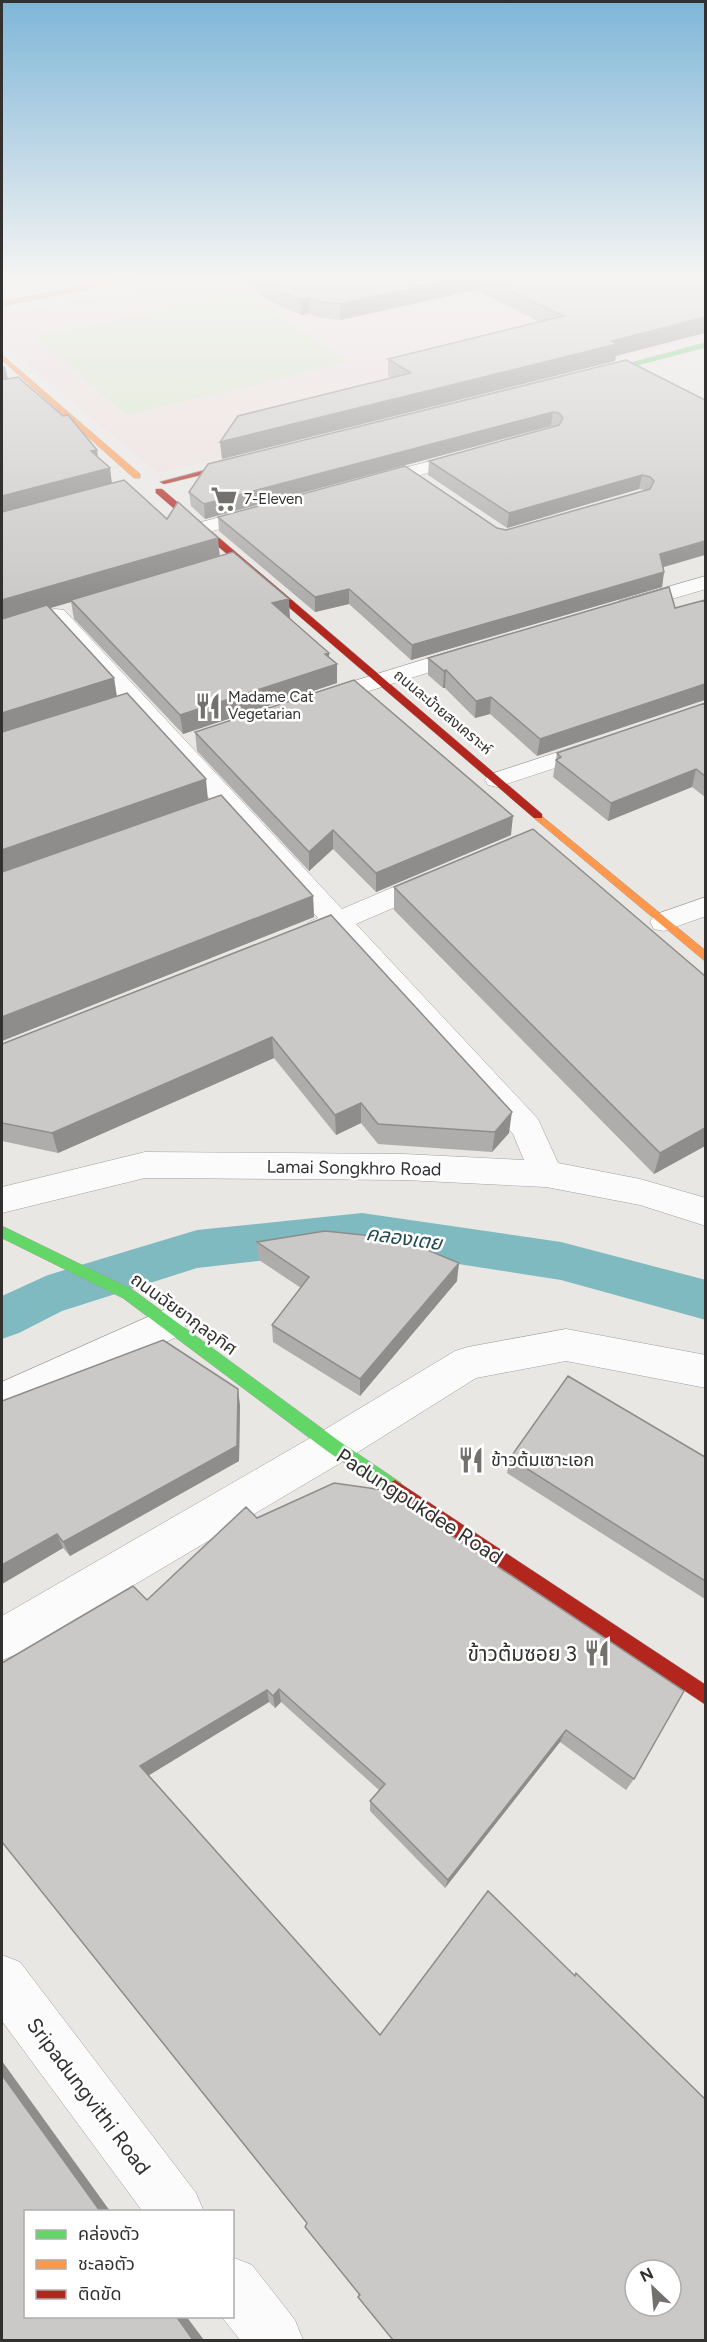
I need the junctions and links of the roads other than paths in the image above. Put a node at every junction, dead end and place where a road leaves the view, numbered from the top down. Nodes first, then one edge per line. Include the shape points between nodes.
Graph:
1 (34, 385) joint
2 (12, 390) edge
3 (485, 451) edge
4 (259, 458) edge
5 (408, 472) junction
6 (137, 476) junction
7 (121, 483) edge
8 (427, 485) edge
9 (350, 488) edge
10 (157, 489) junction
11 (281, 507) edge
12 (201, 528) junction
13 (237, 561) junction
14 (215, 567) edge
15 (705, 582) edge
16 (604, 612) edge
17 (56, 615) edge
18 (491, 646) edge
19 (378, 680) junction
20 (300, 706) edge
21 (618, 739) edge
22 (497, 780) junction
23 (555, 829) junction
24 (522, 843) edge
25 (457, 870) edge
26 (705, 906) edge
27 (338, 921) junction
28 (664, 922) junction
29 (295, 938) edge
30 (705, 958) edge
31 (546, 1174) junction
32 (2, 1200) edge
33 (705, 1212) edge
34 (2, 1232) edge
35 (168, 1324) junction
36 (705, 1372) edge
37 (2, 1400) edge
38 (333, 1446) junction
39 (2, 1640) edge
40 (705, 1696) edge
41 (2, 1980) edge
42 (176, 2210) edge
43 (234, 2287) edge
44 (275, 2340) edge

1 - 2 street
1 - 6 street
3 - 5 street
4 - 10 street
5 - 8 street
5 - 9 street
6 - 7 street
6 - 10 street via 151,475
10 - 12 street, ถนนละม้ายสงเคราะห์
11 - 12 street
12 - 13 street, ถนนละม้ายสงเคราะห์
13 - 14 street
13 - 19 street, ถนนละม้ายสงเคราะห์
15 - 16 street
17 - 27 street via 126,706 188,743 219,807
18 - 19 street
19 - 20 street
19 - 22 street, ถนนละม้ายสงเคราะห์
21 - 22 street
22 - 23 street, ถนนละม้ายสงเคราะห์
23 - 24 street
23 - 28 street, ถนนละม้ายสงเคราะห์
25 - 27 street
26 - 28 street
27 - 29 street
27 - 31 street via 527,1128
28 - 30 street, ถนนละม้ายสงเคราะห์
31 - 32 street, Lamai Songkhro Road via 404,1167 145,1165
31 - 33 street, Lamai Songkhro Road via 639,1192
34 - 35 street, ถนนฉัยยากุลอุทิศ via 128,1294
35 - 37 street
35 - 38 street, ถนนฉัยยากุลอุทิศ
36 - 38 street via 566,1345 468,1363
38 - 39 street, Padungpukdee Road
38 - 40 street, Padungpukdee Road
41 - 42 street, Sripadungvithi Road
43 - 44 street

